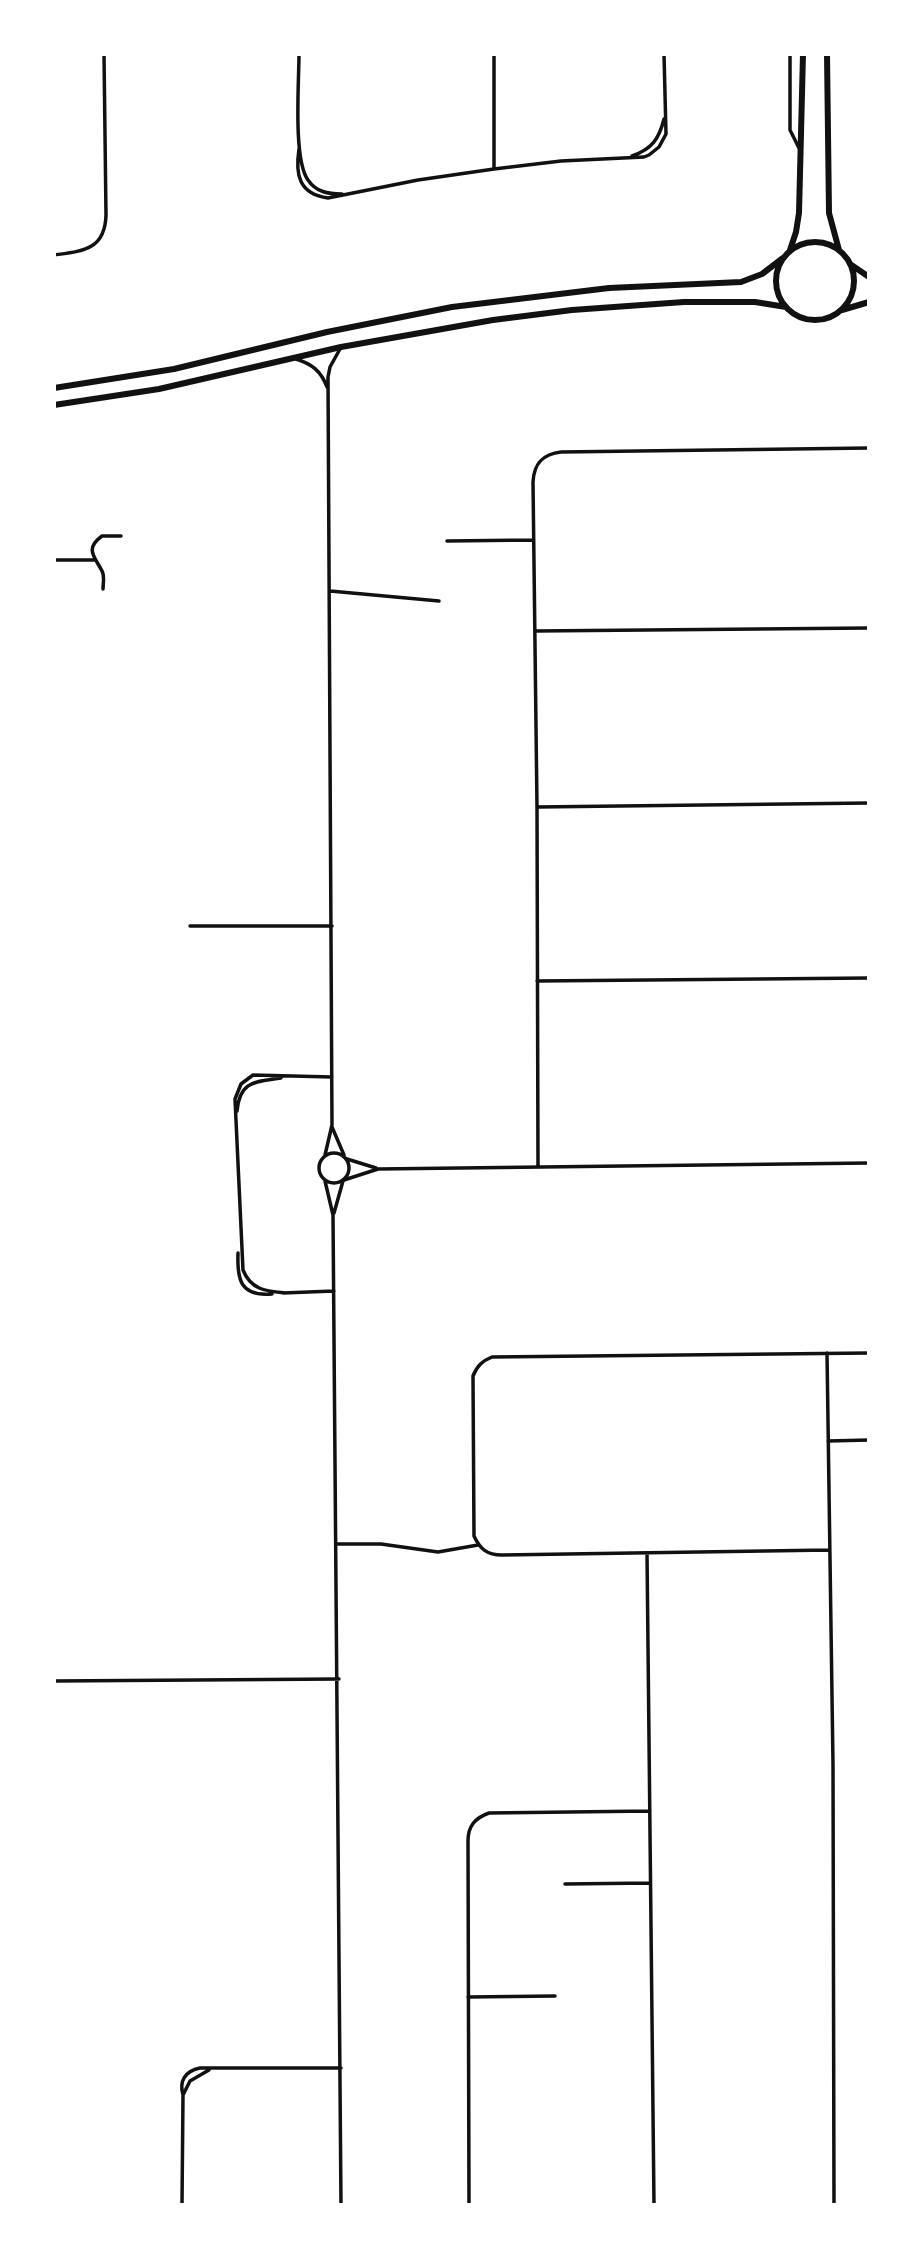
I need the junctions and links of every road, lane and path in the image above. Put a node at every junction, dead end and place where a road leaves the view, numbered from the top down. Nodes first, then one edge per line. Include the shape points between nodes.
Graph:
1 (104, 54) edge
2 (299, 54) edge
3 (494, 54) edge
4 (664, 54) edge
5 (790, 54) edge
6 (803, 54) edge
7 (827, 54) edge
8 (664, 116) junction
9 (299, 149) junction
10 (801, 152) junction
11 (627, 157) junction
12 (494, 169) junction
13 (346, 194) junction
14 (839, 250) junction
15 (790, 251) junction
16 (54, 255) edge
17 (783, 258) junction
18 (850, 263) junction
19 (869, 277) edge
20 (869, 302) edge
21 (786, 307) junction
22 (837, 313) junction
23 (341, 348) junction
24 (296, 359) junction
25 (54, 388) edge
26 (328, 389) junction
27 (55, 406) edge
28 (869, 448) edge
29 (121, 536) dead end
30 (533, 540) junction
31 (447, 541) dead end
32 (54, 560) edge
33 (94, 560) junction
34 (103, 589) dead end
35 (330, 591) junction
36 (439, 601) dead end
37 (869, 628) edge
38 (535, 631) junction
39 (869, 803) edge
40 (537, 807) junction
41 (190, 926) dead end
42 (332, 926) junction
43 (869, 978) edge
44 (537, 981) junction
45 (332, 1077) junction
46 (332, 1125) junction
47 (325, 1155) junction
48 (345, 1158) junction
49 (869, 1163) edge
50 (538, 1167) junction
51 (378, 1169) junction
52 (343, 1180) junction
53 (325, 1181) junction
54 (333, 1215) junction
55 (334, 1291) junction
56 (827, 1353) junction
57 (869, 1353) edge
58 (869, 1440) edge
59 (828, 1441) junction
60 (337, 1544) junction
61 (478, 1545) junction
62 (829, 1550) junction
63 (647, 1553) junction
64 (338, 1679) junction
65 (54, 1681) edge
66 (650, 1811) junction
67 (650, 1883) junction
68 (565, 1884) dead end
69 (555, 1996) dead end
70 (468, 1997) junction
71 (341, 2068) junction
72 (182, 2205) edge
73 (341, 2205) edge
74 (470, 2205) edge
75 (654, 2205) edge
76 (834, 2205) edge

1 - 16 street via 106,221 102,237 94,245
2 - 9 street
3 - 12 street
4 - 8 street
5 - 10 street via 790,130
6 - 10 main road
7 - 14 main road via 829,213
8 - 11 street via 654,143
8 - 11 street via 666,134 659,147 643,157
9 - 13 street via 310,183 327,193
9 - 13 street via 297,167 306,188 322,198
10 - 15 main road via 799,213
11 - 12 street
12 - 13 street
14 - 15 main road via 819,242
14 - 18 main road
15 - 17 main road
17 - 21 main road via 776,283
17 - 25 main road via 741,282 610,288 452,307 174,369
18 - 19 main road
18 - 22 main road via 852,290
20 - 22 main road
21 - 22 main road via 805,319
21 - 23 main road via 711,301 572,310 438,328
23 - 24 main road
23 - 26 street via 330,367
24 - 26 street via 317,369
24 - 27 main road
26 - 35 street
28 - 30 street via 552,453 534,472
29 - 33 street via 108,534 98,539 92,549
30 - 31 street
30 - 38 street
32 - 33 street
33 - 34 street via 103,573
35 - 36 street
35 - 42 street
37 - 38 street
38 - 40 street
39 - 40 street
40 - 44 street
41 - 42 street
42 - 45 street
43 - 44 street
44 - 50 street
45 - 46 street
45 - 55 street via 257,1081 239,1099 237,1120 239,1233 247,1279 263,1290
46 - 47 street
46 - 48 street
47 - 48 street
47 - 53 street via 318,1168
48 - 51 street
48 - 52 street via 349,1169
49 - 50 street
50 - 51 street
51 - 52 street
52 - 53 street
52 - 54 street
53 - 54 street
54 - 55 street
55 - 60 street
56 - 57 street
56 - 59 street
56 - 61 street via 492,1357 483,1361 472,1386 474,1536
58 - 59 street
59 - 62 street
60 - 61 street via 438,1552
60 - 64 street
61 - 63 street via 492,1555
62 - 63 street
62 - 76 street
63 - 66 street
64 - 65 street
64 - 71 street
66 - 67 street
66 - 70 street via 489,1813 475,1820 468,1841
67 - 68 street
67 - 75 street
69 - 70 street
70 - 74 street
71 - 72 street via 194,2069 184,2076
71 - 73 street

